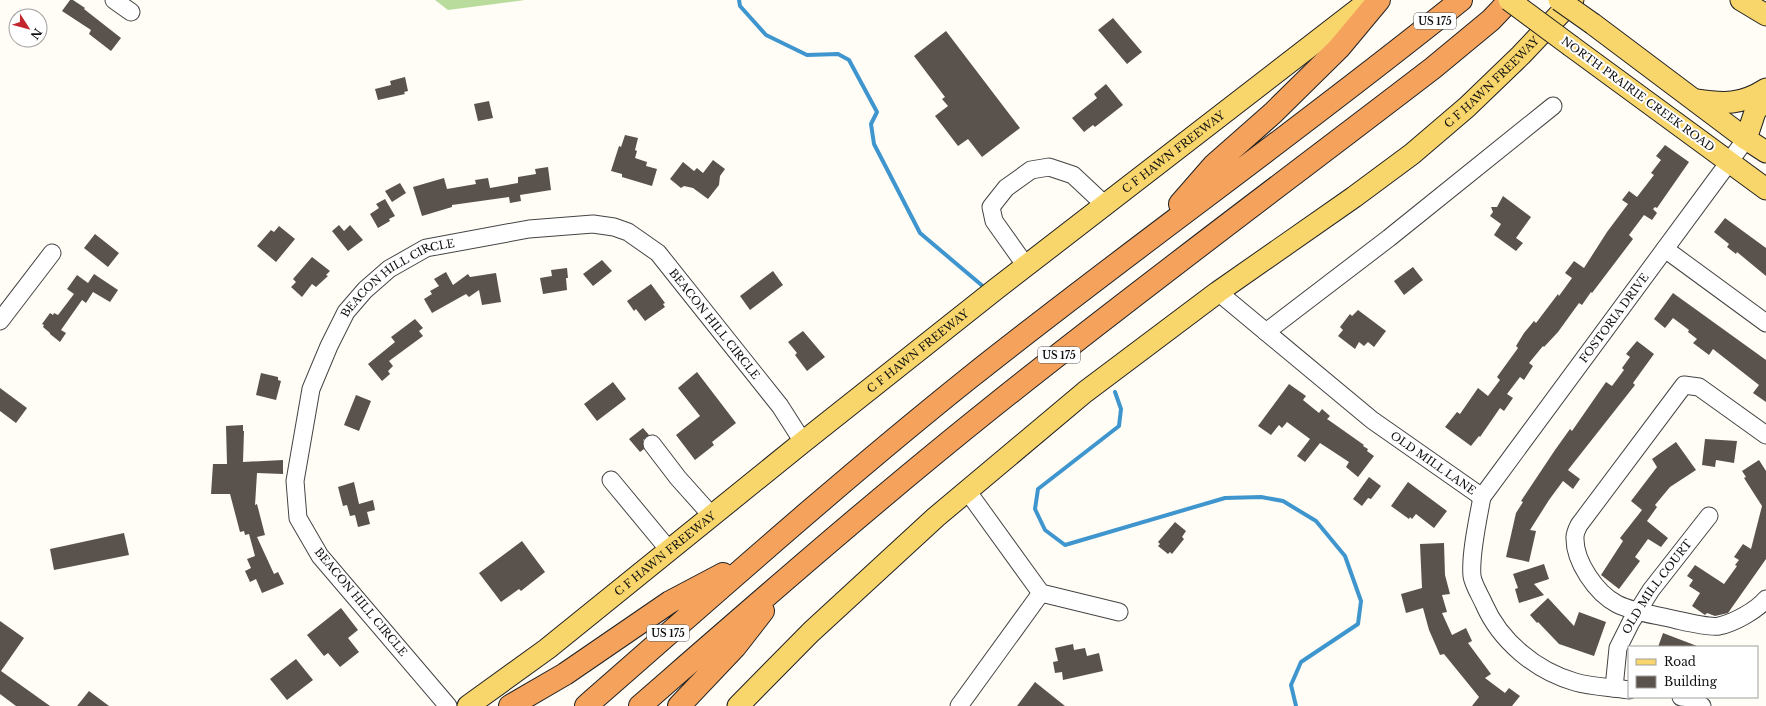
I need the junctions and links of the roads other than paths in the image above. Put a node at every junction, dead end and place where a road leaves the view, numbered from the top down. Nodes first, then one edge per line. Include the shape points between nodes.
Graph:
1 (114, 0) edge
2 (1370, 0) edge
3 (1378, 0) edge
4 (1461, 0) edge
5 (1510, 0) edge
6 (1560, 0) edge
7 (1573, 0) edge
8 (1741, 0) edge
9 (131, 12) dead end
10 (1766, 15) edge
11 (1766, 89) edge
12 (1766, 97) edge
13 (1696, 100) junction
14 (1553, 106) dead end
15 (1766, 124) edge
16 (1746, 139) junction
17 (1766, 152) edge
18 (1730, 161) junction
19 (1766, 189) edge
20 (1105, 205) junction
21 (1152, 236) junction
22 (1665, 249) junction
23 (52, 253) dead end
24 (1026, 266) junction
25 (1218, 292) junction
26 (0, 321) edge
27 (1766, 323) edge
28 (1266, 332) junction
29 (1766, 435) edge
30 (803, 442) junction
31 (652, 444) dead end
32 (611, 480) dead end
33 (968, 492) junction
34 (1482, 498) junction
35 (712, 516) junction
36 (1709, 516) dead end
37 (669, 550) junction
38 (751, 560) junction
39 (791, 574) junction
40 (1041, 593) junction
41 (1766, 599) edge
42 (1638, 611) junction
43 (1119, 612) dead end
44 (1621, 689) edge
45 (1690, 698) edge
46 (448, 706) edge
47 (468, 706) edge
48 (510, 706) edge
49 (586, 706) edge
50 (640, 706) edge
51 (679, 706) edge
52 (738, 706) edge
53 (960, 706) edge
54 (1702, 706) edge

1 - 9 street
2 - 20 main road, C F HAWN FREEWAY
3 - 21 highway via 1339,48 1214,166
4 - 21 highway, US 175 via 1408,43
5 - 18 main road, NORTH PRAIRIE CREEK ROAD, bridge
5 - 39 highway, US 175 via 1434,68 992,406
6 - 13 main road, bridge
7 - 25 main road, C F HAWN FREEWAY via 1467,107 1412,154
8 - 10 main road
11 - 13 main road via 1755,97 1722,104
12 - 16 main road via 1755,112
13 - 16 main road
14 - 28 street via 1389,238
15 - 16 main road
16 - 17 main road
16 - 18 street, FOSTORIA DRIVE
18 - 19 main road, NORTH PRAIRIE CREEK ROAD
18 - 22 street, FOSTORIA DRIVE
20 - 24 main road, C F HAWN FREEWAY
20 - 24 street via 1073,175 1050,167 1030,170 1006,188 991,207 994,221
21 - 38 highway, US 175 via 969,378
22 - 27 street
22 - 34 street, FOSTORIA DRIVE
23 - 26 street
24 - 30 main road, C F HAWN FREEWAY
25 - 28 street, OLD MILL LANE
25 - 33 main road, C F HAWN FREEWAY via 1085,392
28 - 34 street, OLD MILL LANE via 1372,420
29 - 42 street via 1699,387 1684,385 1578,526 1575,536 1578,557 1587,574 1601,592 1617,604
30 - 35 main road, C F HAWN FREEWAY
30 - 46 street, BEACON HILL CIRCLE via 780,406 658,253 628,232 593,224 529,229 426,248 389,269 365,290 346,312 311,389 295,481 298,518 320,556
31 - 35 street
32 - 37 street
33 - 40 street
33 - 52 main road, C F HAWN FREEWAY via 936,517 811,632
34 - 44 street, OLD MILL LANE via 1472,577 1488,613 1504,636 1529,660 1547,671 1575,682
35 - 37 main road, C F HAWN FREEWAY
36 - 42 street, OLD MILL COURT via 1651,590
37 - 47 main road, C F HAWN FREEWAY via 547,649
38 - 48 highway via 670,602 570,671
38 - 49 highway, US 175
39 - 50 highway, US 175
39 - 51 highway via 735,648
40 - 43 street
40 - 53 street
41 - 42 street via 1760,606 1744,615 1718,626
42 - 44 street, OLD MILL COURT via 1618,648
45 - 54 street

